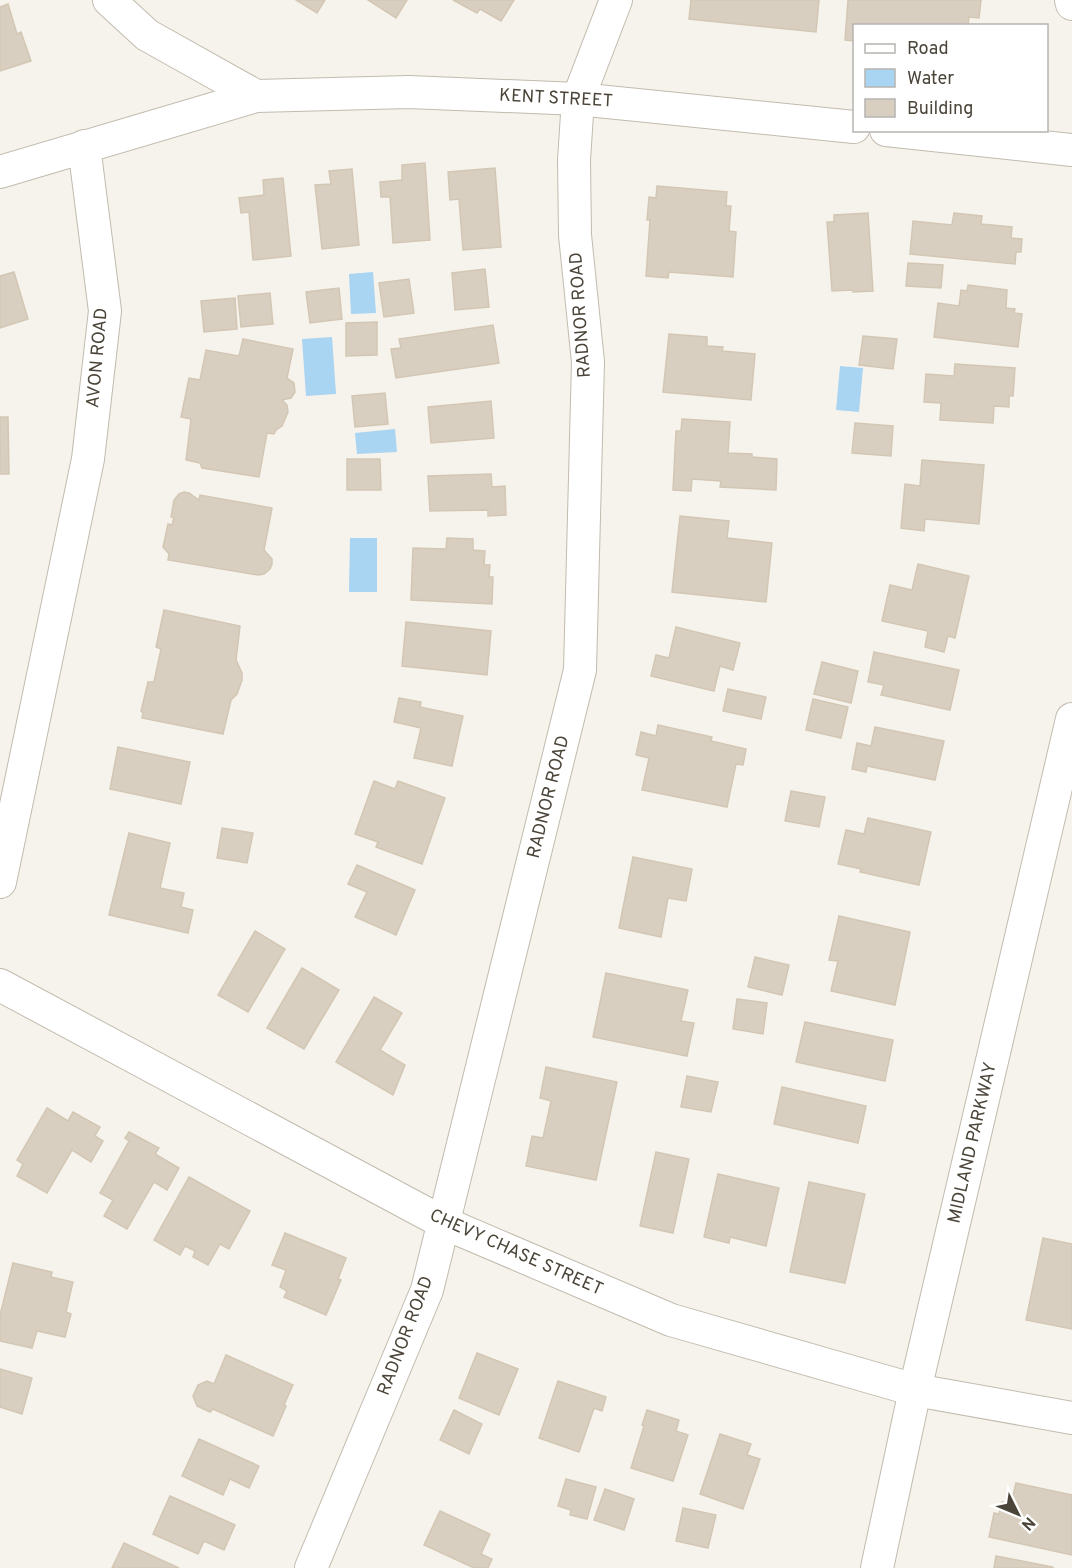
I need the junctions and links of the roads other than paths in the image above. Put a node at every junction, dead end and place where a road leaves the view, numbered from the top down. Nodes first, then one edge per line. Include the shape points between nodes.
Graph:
1 (109, 0) edge
2 (616, 0) edge
3 (256, 96) junction
4 (579, 99) junction
5 (853, 127) edge
6 (905, 132) edge
7 (84, 146) junction
8 (1072, 150) edge
9 (0, 172) edge
10 (1072, 719) edge
11 (0, 882) edge
12 (0, 985) edge
13 (444, 1223) junction
14 (915, 1390) junction
15 (1072, 1419) edge
16 (311, 1568) edge
17 (878, 1568) edge

1 - 3 street via 147,35
2 - 4 street, RADNOR ROAD
3 - 4 street, KENT STREET via 409,92
3 - 7 street
4 - 5 street, KENT STREET
4 - 13 street, RADNOR ROAD via 574,160 575,234 588,362 580,670
6 - 8 street
7 - 9 street
7 - 11 street, AVON ROAD via 105,311 89,448
10 - 14 street, MIDLAND PARKWAY
12 - 13 street, CHEVY CHASE STREET
13 - 14 street, CHEVY CHASE STREET via 671,1320
13 - 16 street, RADNOR ROAD via 427,1290
14 - 15 street, CHEVY CHASE STREET
14 - 17 street, MIDLAND PARKWAY

